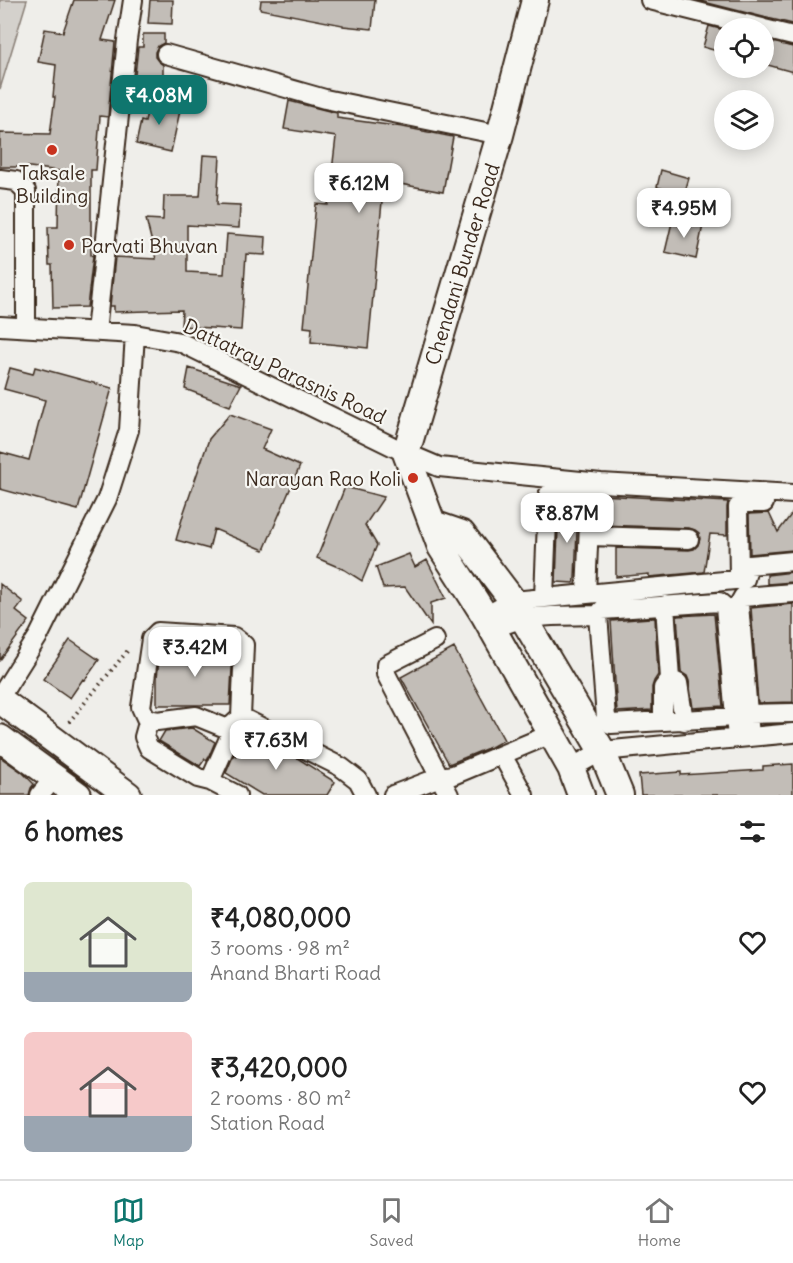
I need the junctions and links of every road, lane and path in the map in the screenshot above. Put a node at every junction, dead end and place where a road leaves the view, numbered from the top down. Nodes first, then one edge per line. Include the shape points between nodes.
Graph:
1 (133, 0) edge
2 (535, 0) edge
3 (650, 0) edge
4 (720, 18) edge
5 (774, 32) edge
6 (793, 36) edge
7 (166, 54) dead end
8 (500, 135) junction
9 (0, 180) edge
10 (0, 326) edge
11 (26, 327) junction
12 (96, 332) junction
13 (135, 334) junction
14 (406, 453) junction
15 (601, 483) junction
16 (793, 494) edge
17 (716, 495) dead end
18 (793, 504) edge
19 (433, 524) junction
20 (590, 536) junction
21 (689, 539) dead end
22 (793, 561) edge
23 (739, 579) junction
24 (586, 593) junction
25 (793, 593) edge
26 (544, 597) junction
27 (665, 606) junction
28 (518, 610) junction
29 (598, 615) junction
30 (488, 622) junction
31 (435, 640) dead end
32 (136, 641) dead end
33 (670, 680) junction
34 (0, 698) edge
35 (793, 713) edge
36 (742, 716) junction
37 (149, 719) junction
38 (663, 721) junction
39 (684, 721) junction
40 (235, 723) junction
41 (793, 733) edge
42 (551, 734) junction
43 (743, 738) junction
44 (54, 740) junction
45 (4, 746) edge
46 (602, 751) junction
47 (502, 754) junction
48 (571, 768) junction
49 (440, 777) junction
50 (210, 781) junction
51 (47, 786) edge
52 (78, 795) edge
53 (128, 795) edge
54 (237, 795) edge
55 (366, 795) edge
56 (393, 795) edge
57 (449, 795) edge
58 (524, 795) edge
59 (581, 795) edge
60 (621, 795) edge

1 - 12 street
2 - 8 main road, Chendani Bunder Road
3 - 4 street
5 - 6 street
7 - 8 street via 325,99
8 - 14 main road, Chendani Bunder Road
9 - 11 street via 16,181 26,191
10 - 11 street, Dattatray Parasnis Road
11 - 12 street, Dattatray Parasnis Road
12 - 13 street, Dattatray Parasnis Road
13 - 14 street, Dattatray Parasnis Road via 180,342
13 - 34 street via 129,430 107,499 39,635
14 - 15 street, Dattatray Parasnis Road via 439,467
14 - 19 main road
15 - 16 street, Dattatray Parasnis Road
15 - 17 street via 602,492
18 - 23 street via 742,503 738,507
19 - 28 main road via 462,534
19 - 30 main road via 441,547
20 - 21 street
20 - 24 street
20 - 26 street via 590,500 585,495 551,492
22 - 23 street via 749,565 745,579
23 - 24 street
24 - 26 street
25 - 36 street via 743,597 739,604
26 - 28 street
27 - 29 street via 602,610
27 - 33 street
27 - 36 street via 719,602 725,607
28 - 29 street via 552,616
28 - 30 street
28 - 46 main road
29 - 38 street via 606,718 611,724
30 - 42 main road
31 - 49 street via 386,666 386,674
32 - 44 path
33 - 38 street via 663,688
33 - 39 street via 678,683
34 - 44 main road
35 - 36 street
36 - 39 street
36 - 43 street
37 - 40 street via 196,716
37 - 40 street via 141,707 151,639 158,632 234,637 244,645
37 - 50 street via 144,737 149,748 198,778
38 - 39 street
40 - 50 street
40 - 55 street via 341,767 358,780
41 - 43 street
42 - 47 street
42 - 48 main road
43 - 46 street
44 - 53 main road
45 - 51 main road
46 - 48 street
46 - 60 main road
47 - 49 street
47 - 58 street
48 - 59 main road
49 - 56 street
49 - 57 street
50 - 54 street
51 - 52 main road

